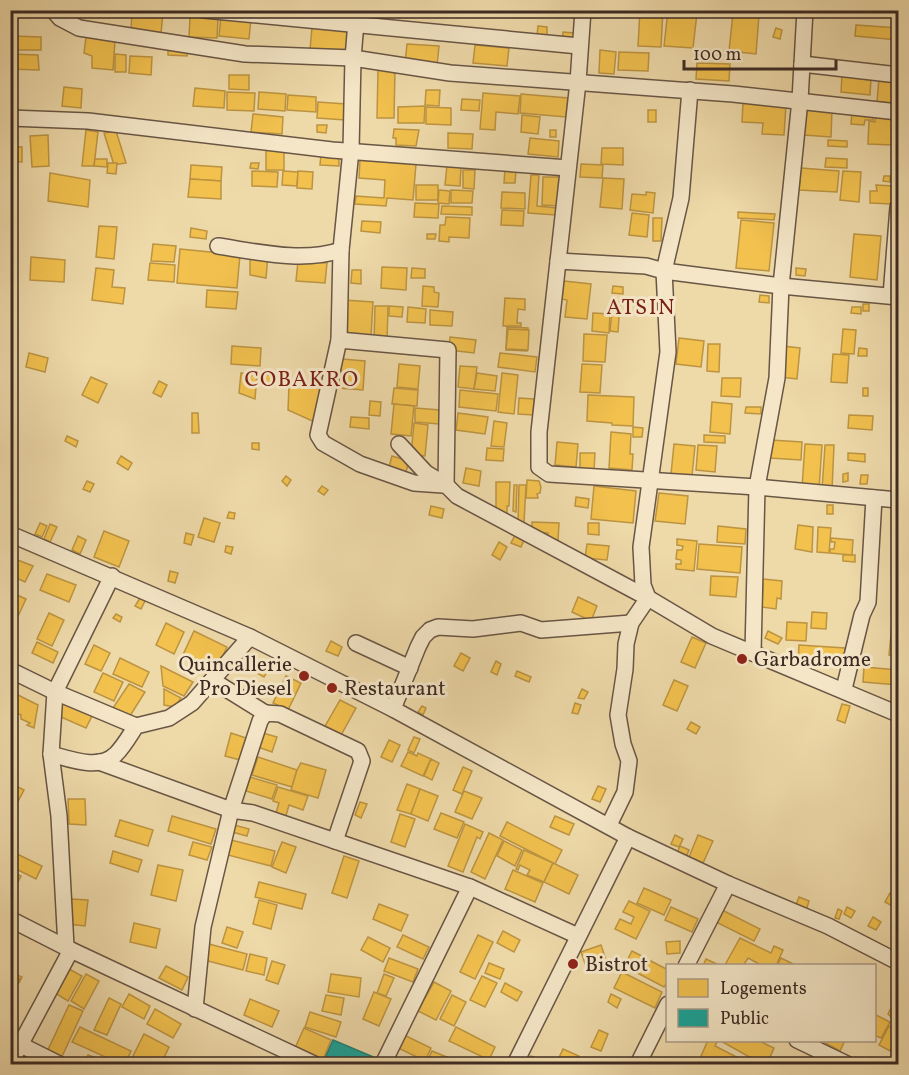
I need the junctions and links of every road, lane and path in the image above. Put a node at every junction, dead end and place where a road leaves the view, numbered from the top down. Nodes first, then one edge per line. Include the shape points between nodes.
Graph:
1 (53, 10) edge
2 (204, 10) edge
3 (583, 10) edge
4 (805, 10) edge
5 (356, 18) edge
6 (579, 46) junction
7 (353, 58) junction
8 (802, 64) junction
9 (898, 75) edge
10 (578, 82) junction
11 (690, 90) junction
12 (800, 100) junction
13 (898, 112) edge
14 (10, 118) edge
15 (351, 150) junction
16 (568, 168) junction
17 (898, 207) edge
18 (218, 246) dead end
19 (341, 250) junction
20 (558, 261) junction
21 (664, 272) junction
22 (782, 286) junction
23 (895, 296) edge
24 (339, 340) junction
25 (399, 444) dead end
26 (651, 481) junction
27 (446, 485) junction
28 (758, 487) junction
29 (874, 498) junction
30 (898, 500) edge
31 (11, 536) edge
32 (112, 576) junction
33 (648, 598) junction
34 (632, 623) junction
35 (250, 637) junction
36 (356, 643) dead end
37 (753, 652) junction
38 (410, 668) junction
39 (10, 670) edge
40 (212, 680) junction
41 (844, 689) junction
42 (55, 692) junction
43 (393, 709) junction
44 (265, 713) junction
45 (898, 714) edge
46 (136, 726) junction
47 (51, 754) junction
48 (99, 762) junction
49 (231, 810) junction
50 (609, 825) junction
51 (628, 837) junction
52 (335, 841) junction
53 (728, 884) junction
54 (470, 887) junction
55 (10, 919) edge
56 (578, 936) junction
57 (68, 949) junction
58 (898, 962) edge
59 (687, 964) edge
60 (666, 1008) edge
61 (195, 1009) junction
62 (799, 1042) edge
63 (20, 1044) junction
64 (10, 1064) edge
65 (59, 1065) edge
66 (314, 1065) edge
67 (383, 1065) edge
68 (515, 1065) edge
69 (638, 1065) edge
70 (848, 1065) edge

1 - 7 street via 79,28 245,54
2 - 5 street
3 - 6 street
4 - 8 street
5 - 6 street
5 - 7 street
6 - 10 street
7 - 10 street via 450,73
7 - 15 street
8 - 9 street
8 - 12 street
10 - 11 street
10 - 16 street
11 - 12 street
11 - 21 street via 681,198
12 - 13 street
12 - 22 street
14 - 15 street via 88,121
15 - 16 street
15 - 19 street
16 - 20 street
17 - 23 street
18 - 19 street via 304,257
19 - 24 street
20 - 21 street via 646,266
20 - 26 street via 539,432 539,467 549,474
21 - 22 street
21 - 26 street via 668,352
22 - 23 street
22 - 28 street via 777,378
24 - 27 street via 318,435 323,442 360,464 414,483
24 - 27 street via 448,350
25 - 27 street via 426,472
26 - 28 street
26 - 33 street via 641,547 643,585
27 - 33 street via 457,496
28 - 29 street
28 - 37 street
29 - 30 street
29 - 41 street via 868,603
31 - 32 street
32 - 35 street
32 - 42 street
33 - 34 street
33 - 37 street via 712,636
34 - 38 street via 541,630 521,623 473,629 438,627 423,637
34 - 50 street via 618,715 629,761 625,792
35 - 40 street
35 - 43 street
36 - 38 street
37 - 41 street
38 - 43 street
39 - 42 street
40 - 44 street
40 - 46 street via 192,703 169,718
41 - 45 street
42 - 46 street
42 - 47 street
43 - 50 street
44 - 49 street
44 - 52 street via 280,714 358,751 362,761
46 - 48 street via 116,755
47 - 48 street via 78,762
47 - 57 street
48 - 49 street
49 - 52 street via 253,813
49 - 61 street via 203,927
50 - 51 street
51 - 53 street
51 - 56 street
52 - 54 street
53 - 58 street via 828,926
53 - 59 street
54 - 56 street
54 - 67 street
55 - 57 street
56 - 68 street
57 - 61 street
57 - 63 street
60 - 69 street
61 - 66 street
62 - 70 street
63 - 64 street
63 - 65 street

